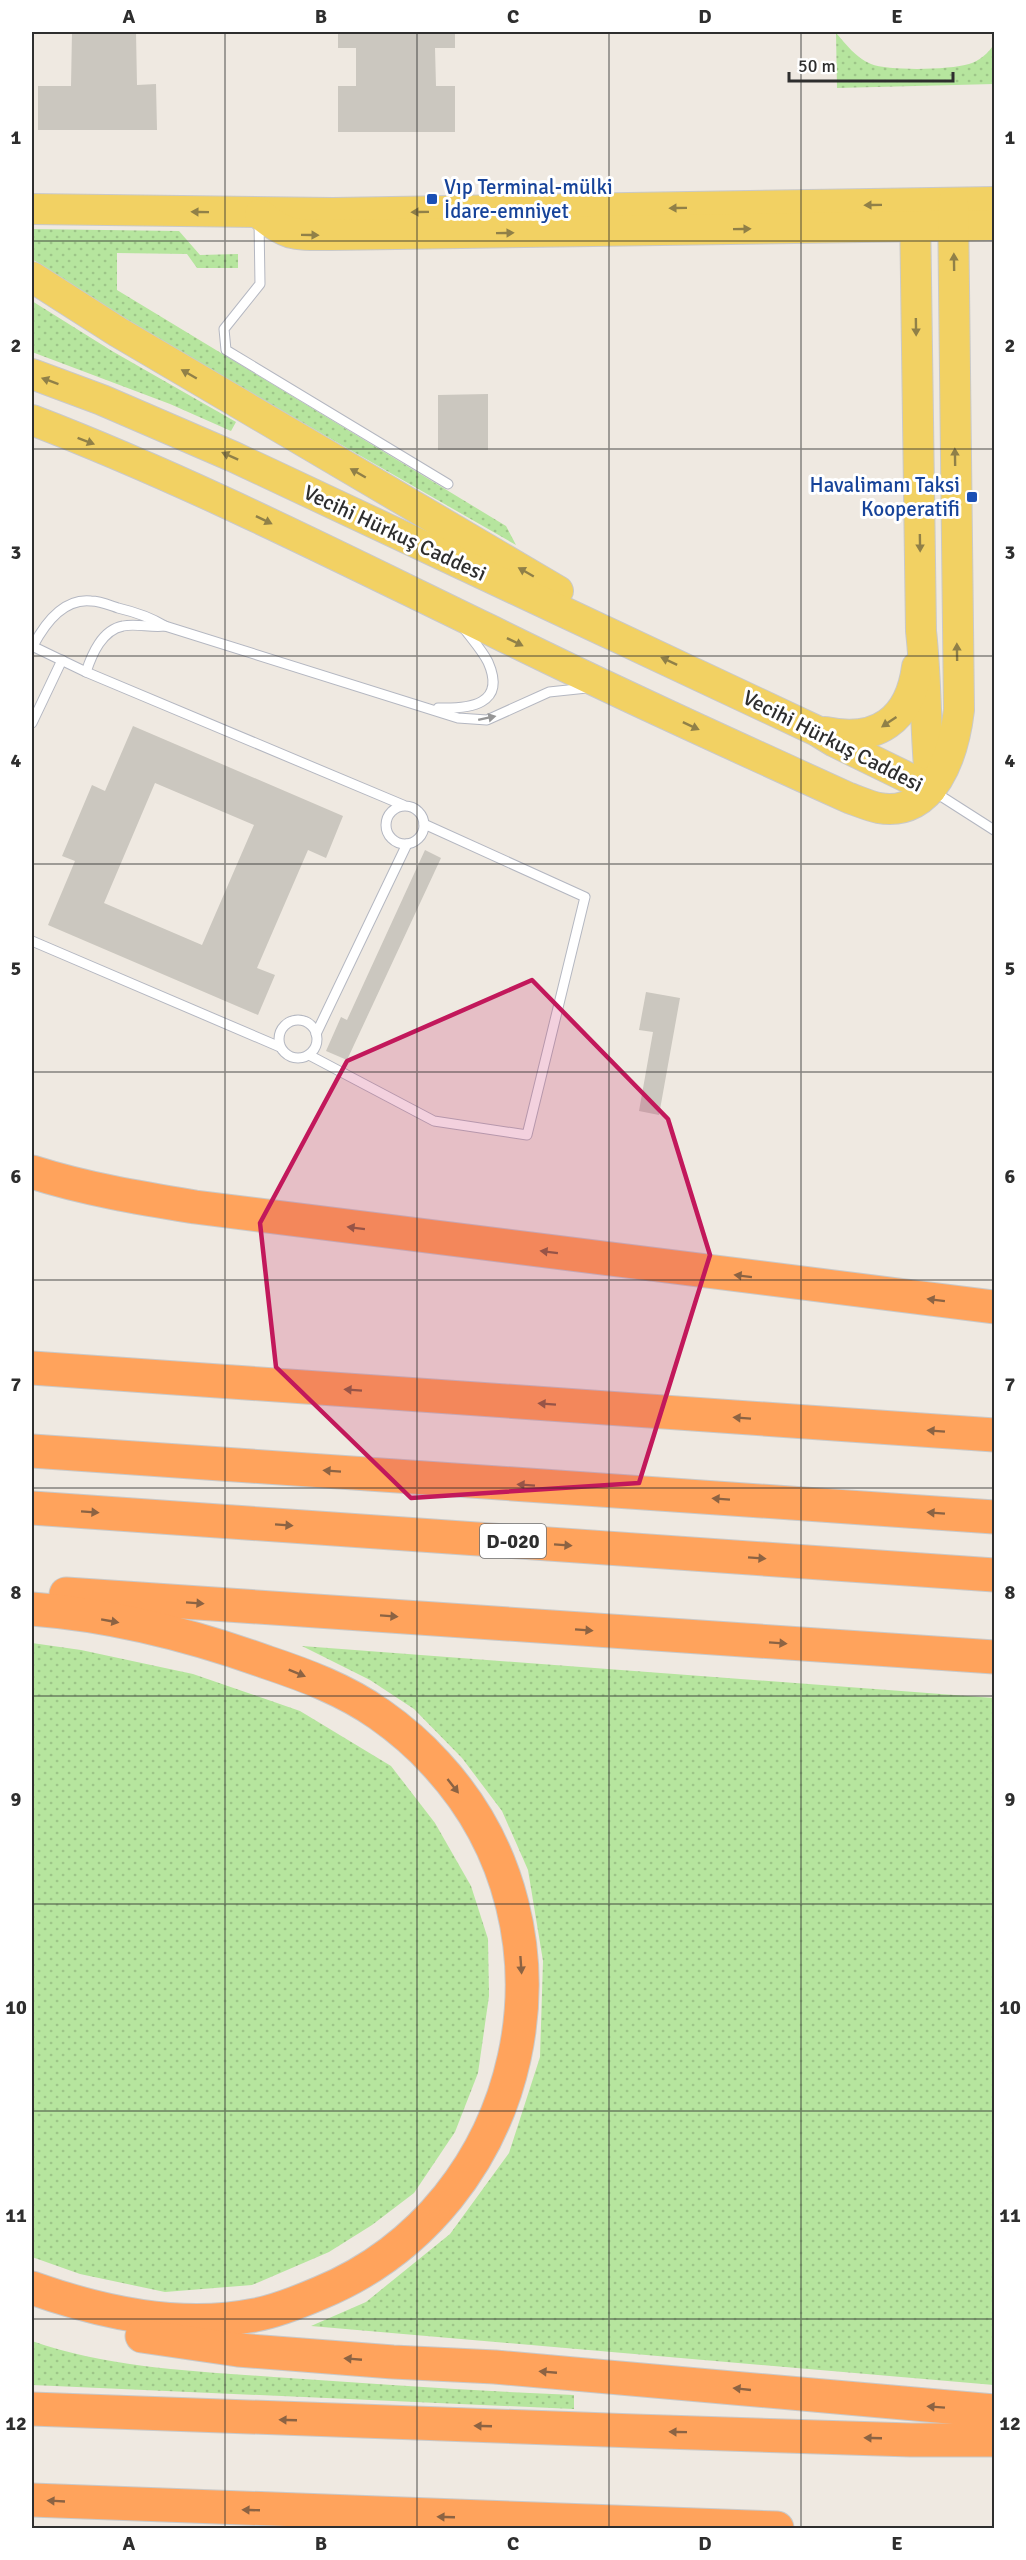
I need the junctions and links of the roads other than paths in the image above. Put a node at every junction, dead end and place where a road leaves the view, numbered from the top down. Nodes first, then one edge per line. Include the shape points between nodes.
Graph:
1 (994, 202) edge
2 (32, 209) edge
3 (258, 213) junction
4 (953, 214) junction
5 (915, 215) junction
6 (994, 225) edge
7 (32, 278) edge
8 (32, 374) edge
9 (32, 420) edge
10 (448, 484) dead end
11 (454, 612) junction
12 (165, 626) junction
13 (921, 631) junction
14 (626, 641) junction
15 (32, 646) edge
16 (62, 660) junction
17 (86, 672) junction
18 (610, 689) junction
19 (431, 708) junction
20 (32, 723) edge
21 (817, 730) junction
22 (931, 789) junction
23 (403, 806) junction
24 (424, 824) junction
25 (994, 830) edge
26 (407, 843) junction
27 (32, 941) edge
28 (316, 1034) junction
29 (280, 1047) junction
30 (309, 1055) junction
31 (32, 1172) edge
32 (994, 1307) edge
33 (32, 1368) edge
34 (994, 1435) edge
35 (32, 1451) edge
36 (32, 1508) edge
37 (994, 1517) edge
38 (994, 1575) edge
39 (32, 1591) edge
40 (32, 1609) edge
41 (994, 1657) edge
42 (32, 2288) edge
43 (32, 2307) edge
44 (32, 2409) edge
45 (994, 2411) edge
46 (994, 2440) edge
47 (32, 2500) edge
48 (623, 2526) edge
49 (777, 2529) edge

1 - 4 main road
3 -> 2 main road
3 - 5 main road via 278,229 297,235 331,236
3 - 10 lane via 260,284 225,329 226,350
4 - 5 main road
4 - 6 main road
22 -> 4 main road via 945,768 959,710
5 -> 13 main road
14 -> 7 main road via 555,589
14 -> 8 main road, Vecihi Hürkuş Caddesi via 234,457
9 -> 11 main road, Vecihi Hürkuş Caddesi via 204,491
11 -> 18 main road, Vecihi Hürkuş Caddesi
11 - 19 lane via 487,660 493,686 488,698 477,705
12 - 15 lane via 146,615 92,600 77,602 58,612
12 - 17 lane via 114,629 91,656
12 - 19 lane
13 -> 21 main road via 915,680 900,714 871,732 844,736
13 - 22 main road
21 -> 14 main road, Vecihi Hürkuş Caddesi
15 - 16 lane
16 - 17 lane
16 - 20 lane
17 - 23 lane
19 -> 18 lane via 458,718 487,720 549,692
18 -> 22 main road, Vecihi Hürkuş Caddesi via 849,798 880,808 902,808 921,801
21 - 22 main road, Vecihi Hürkuş Caddesi
22 - 25 lane
23 - 24 lane via 420,812
23 - 26 lane via 391,811 386,829 392,840
24 - 26 lane via 421,836
24 - 30 lane via 585,897 526,1135 434,1121
26 - 28 lane
27 - 29 lane
28 - 29 lane via 308,1023 290,1022 280,1030
28 - 30 lane via 316,1044
29 - 30 lane via 291,1058
32 -> 31 highway via 195,1207 116,1194
34 -> 33 highway
37 -> 35 highway
36 -> 38 highway, D-020
39 -> 41 highway
40 -> 42 highway via 137,1626 220,1645 335,1688 377,1712 410,1738 437,1764 467,1803 497,1859 516,1925 522,2005 514,2059 498,2115 459,2185 411,2237 353,2278 294,2304 254,2315 179,2320 116,2311
45 -> 43 highway via 495,2367 238,2350 113,2331
46 -> 44 highway
48 -> 47 highway
48 - 49 highway

